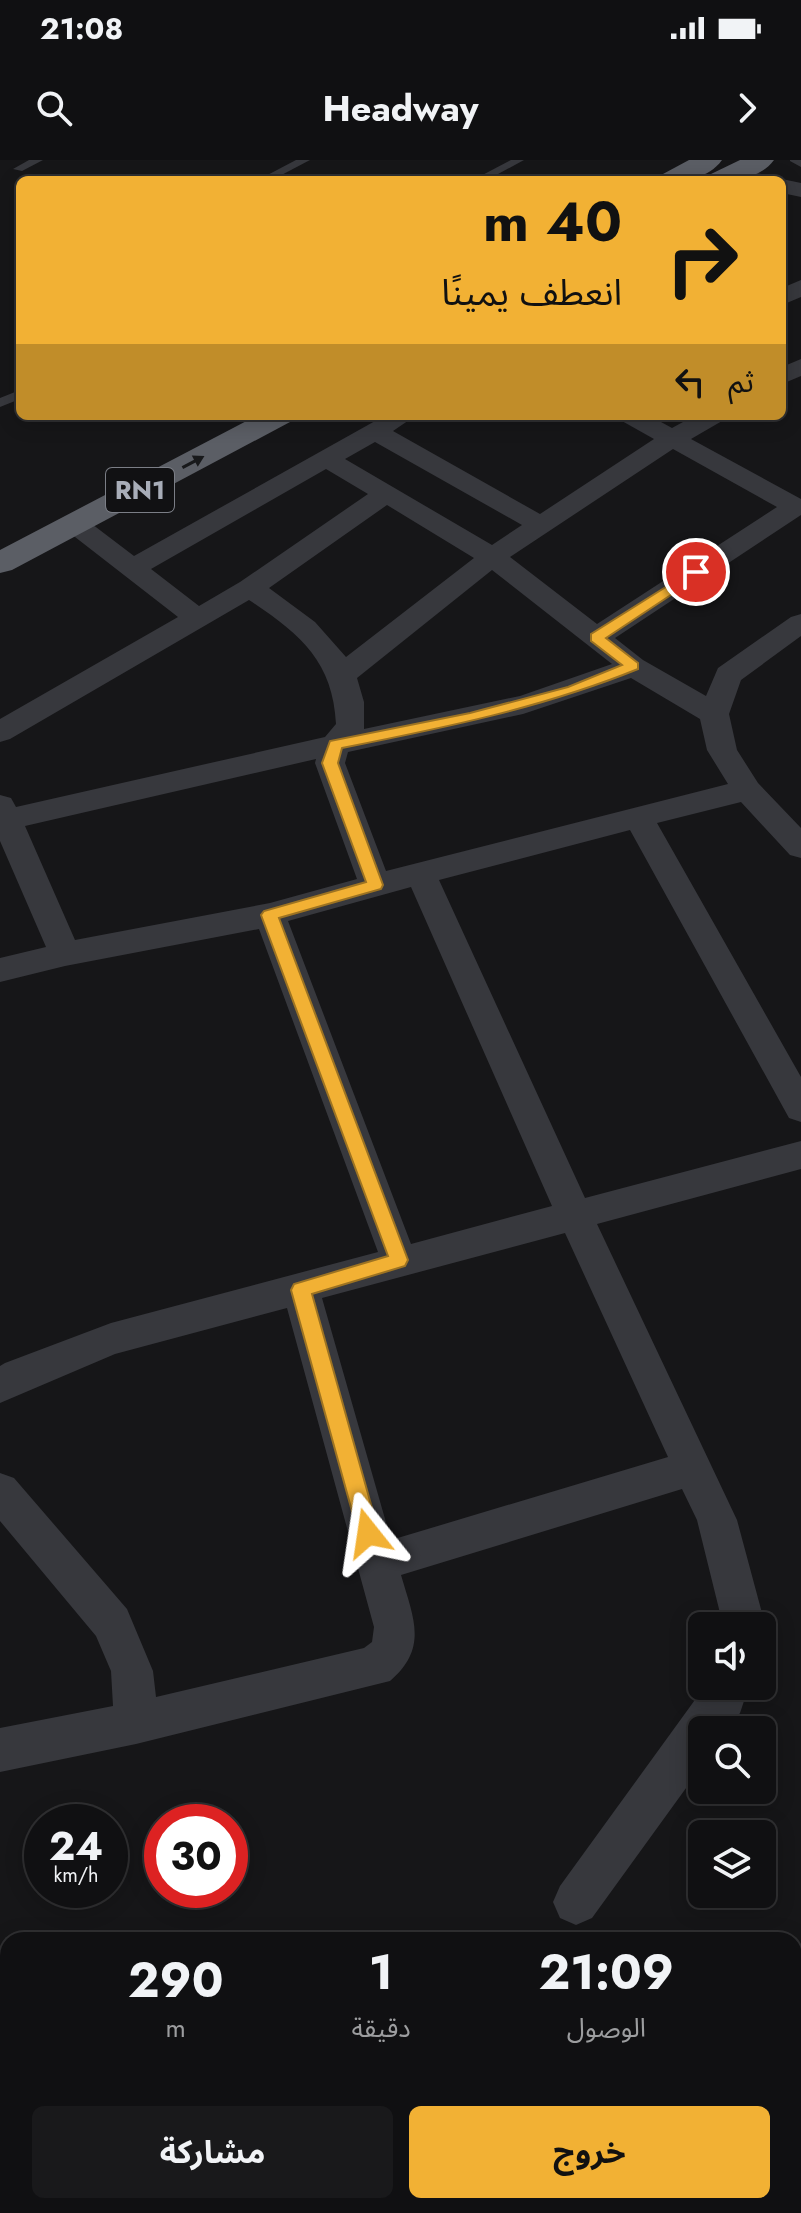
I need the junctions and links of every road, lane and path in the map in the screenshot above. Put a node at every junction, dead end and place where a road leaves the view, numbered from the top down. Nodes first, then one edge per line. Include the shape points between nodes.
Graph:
1 (38, 160) edge
2 (305, 160) edge
3 (519, 160) edge
4 (761, 160) edge
5 (18, 169) dead end
6 (720, 171) edge
7 (271, 176) edge
8 (486, 176) edge
9 (693, 176) edge
10 (742, 176) edge
11 (219, 420) edge
12 (271, 420) edge
13 (396, 420) edge
14 (639, 420) edge
15 (706, 420) edge
16 (376, 432) junction
17 (673, 438) junction
18 (327, 459) junction
19 (386, 494) junction
20 (799, 508) edge
21 (75, 524) junction
22 (539, 524) junction
23 (0, 537) edge
24 (492, 557) junction
25 (0, 563) edge
26 (133, 568) junction
27 (250, 588) junction
28 (197, 618) junction
29 (801, 623) edge
30 (596, 638) junction
31 (633, 666) junction
32 (343, 674) junction
33 (714, 714) junction
34 (0, 732) edge
35 (335, 744) junction
36 (747, 790) junction
37 (3, 812) edge
38 (639, 818) junction
39 (801, 847) edge
40 (421, 874) junction
41 (375, 885) junction
42 (270, 915) junction
43 (65, 954) junction
44 (0, 970) edge
45 (801, 1108) edge
46 (801, 1155) edge
47 (575, 1216) junction
48 (399, 1260) junction
49 (301, 1290) junction
50 (0, 1386) edge
51 (693, 1468) junction
52 (0, 1491) edge
53 (377, 1563) junction
54 (741, 1612) edge
55 (724, 1700) edge
56 (136, 1723) junction
57 (0, 1750) edge
58 (576, 1902) dead end

1 - 5 lane
2 - 7 lane
3 - 8 lane
4 - 6 highway
6 - 9 highway
6 - 10 street
11 - 23 highway, RN1
21 -> 12 highway, RN1
13 - 16 street
14 - 17 street
15 - 17 street
16 - 18 street
16 - 22 street
17 - 20 street
17 - 22 street
18 - 19 street
18 - 26 street
19 - 24 street
19 - 27 street
20 - 30 street
21 - 25 highway, RN1
21 - 26 street
22 - 24 street
24 - 30 street
24 - 32 street
26 - 28 street
27 - 28 street
27 - 32 street via 324,645
28 - 34 street
29 - 33 street via 728,675
30 - 31 street
31 - 33 street
31 - 35 street via 573,690 470,717
32 - 35 street via 351,726
33 - 36 street via 722,750
35 - 37 street
35 - 41 street via 330,763
36 - 38 street
36 - 39 street
37 - 43 street
38 - 40 street
38 - 45 street
40 - 41 street
40 - 47 street
41 - 42 street
42 - 43 street
42 - 48 street
43 - 44 street
46 - 47 street
47 - 48 street
47 - 51 street
48 - 49 street
49 - 50 street via 111,1339
49 - 53 street
51 - 53 street
51 - 54 street via 717,1520
52 - 56 street via 112,1623 132,1671
53 - 56 street via 395,1627 392,1652 375,1666
55 - 58 street
56 - 57 street

